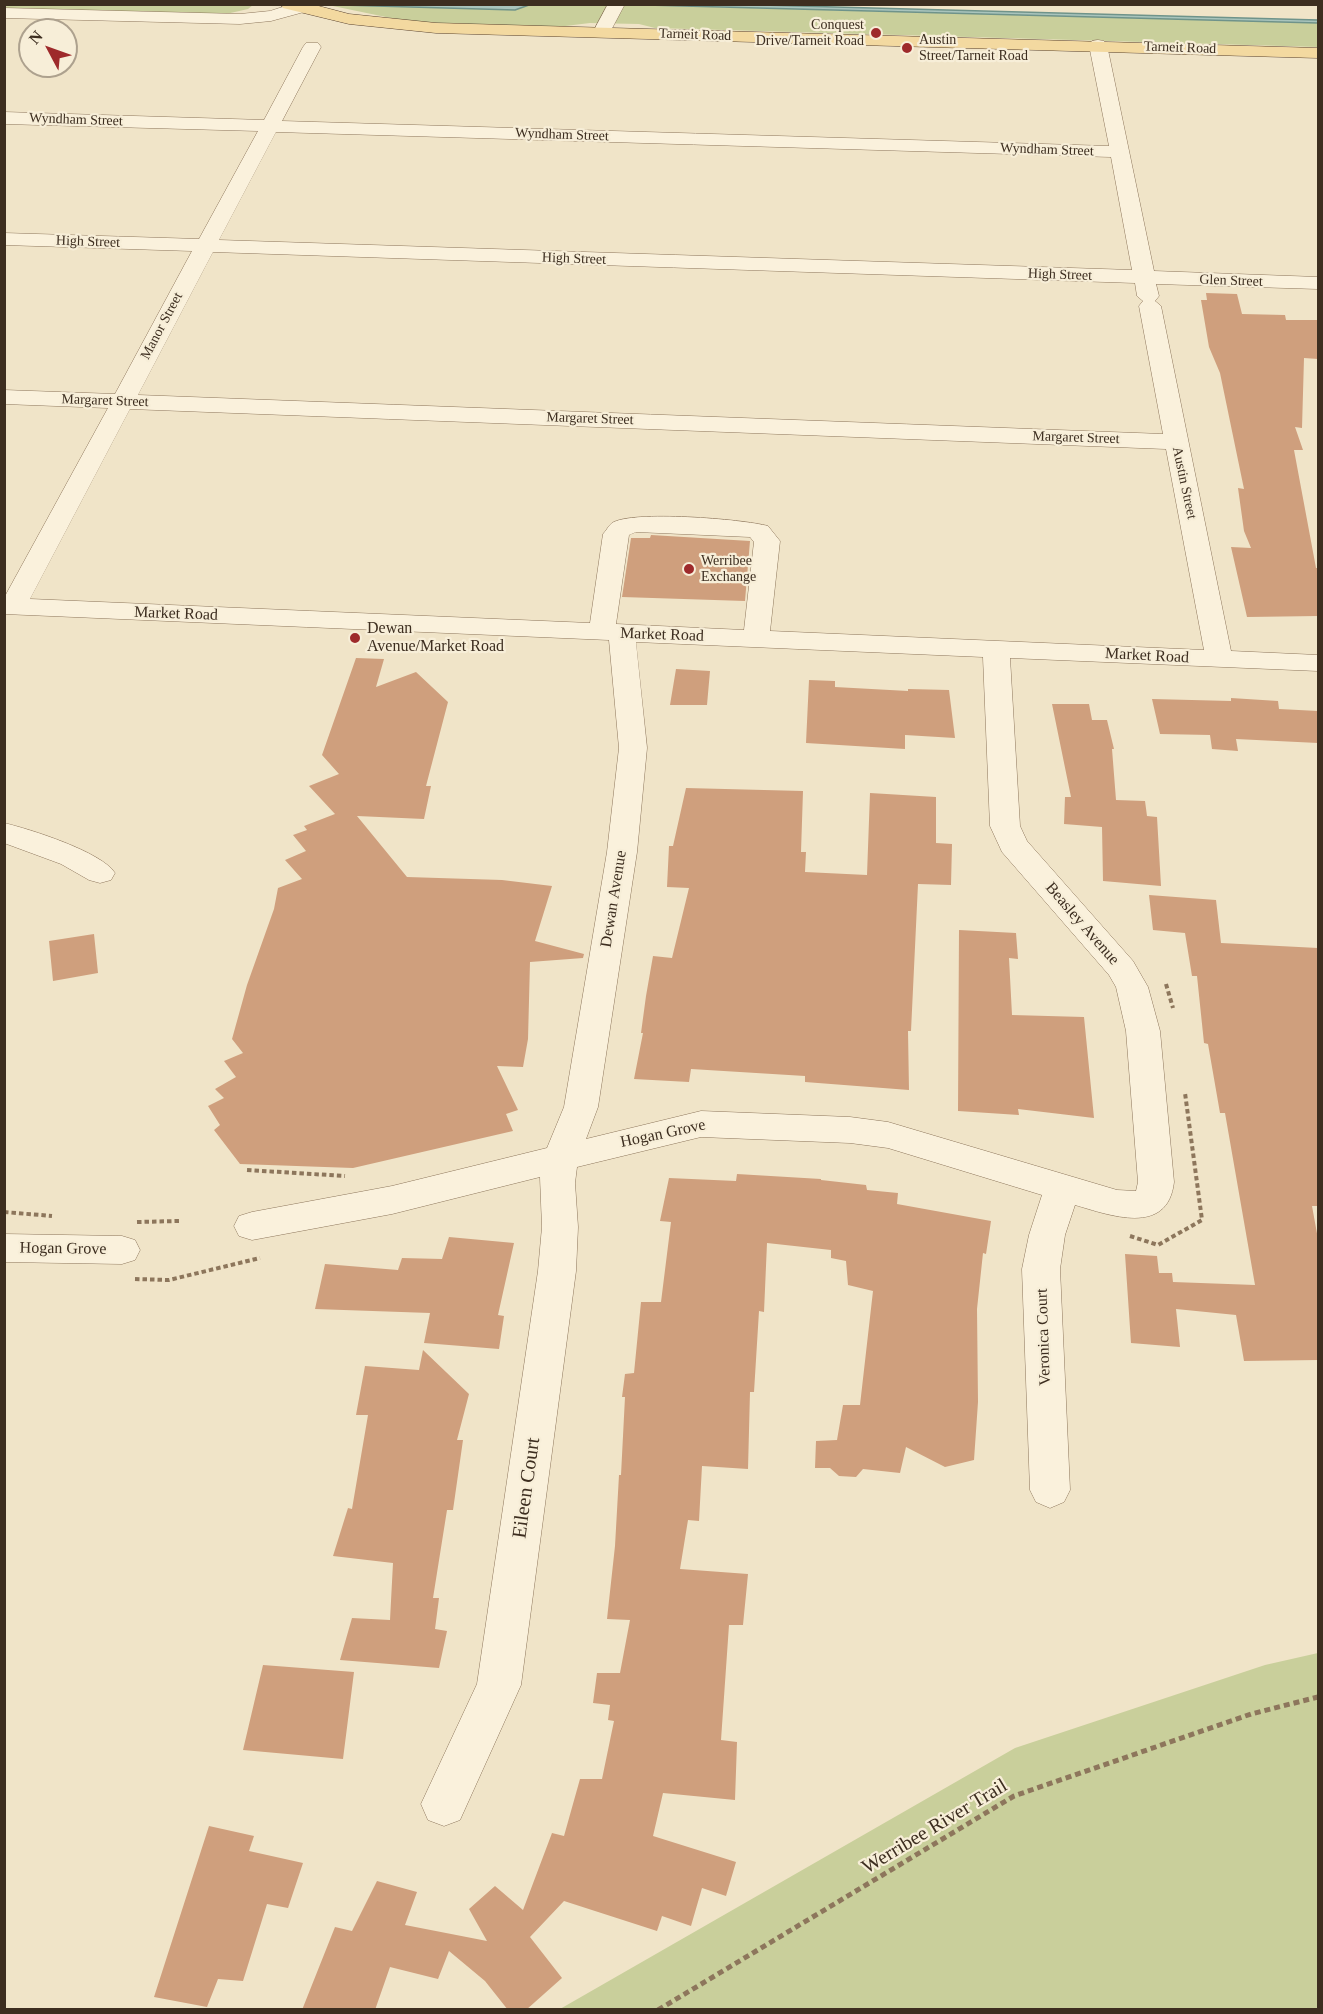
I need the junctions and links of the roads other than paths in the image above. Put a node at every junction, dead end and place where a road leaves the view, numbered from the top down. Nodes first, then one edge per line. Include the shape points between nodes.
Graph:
1 (617, 4) edge
2 (629, 4) edge
3 (293, 6) edge
4 (4, 13) edge
5 (602, 32) junction
6 (628, 33) junction
7 (1098, 45) junction
8 (312, 47) dead end
9 (1318, 53) edge
10 (4, 118) edge
11 (269, 126) junction
12 (1119, 152) junction
13 (4, 239) edge
14 (205, 246) junction
15 (1318, 283) edge
16 (1147, 293) junction
17 (4, 397) edge
18 (122, 401) junction
19 (1176, 442) junction
20 (9, 606) edge
21 (612, 633) junction
22 (756, 639) junction
23 (996, 648) junction
24 (1220, 659) junction
25 (1318, 663) edge
26 (4, 832) edge
27 (100, 873) dead end
28 (560, 1159) junction
29 (1063, 1187) junction
30 (1144, 1204) joint
31 (252, 1226) dead end
32 (4, 1248) edge
33 (122, 1250) dead end
34 (1050, 1491) dead end
35 (444, 1804) dead end

1 - 5 street
2 - 6 street
3 - 4 street via 272,16 240,19
3 - 5 main road, Tarneit Road via 349,19 414,27
5 - 6 main road, Tarneit Road
6 - 7 main road, Tarneit Road
7 - 9 main road, Tarneit Road
7 - 12 street, Austin Street
8 - 11 street, Manor Street
10 - 11 street, Wyndham Street
11 - 12 street, Wyndham Street
11 - 14 street, Manor Street
12 - 16 street, Austin Street
13 - 14 street, High Street
14 - 16 street, High Street
14 - 18 street, Manor Street
15 - 16 street, Glen Street
16 - 19 street, Austin Street
17 - 18 street, Margaret Street
18 - 19 street, Margaret Street
18 - 20 street, Manor Street
19 - 24 street, Austin Street
20 - 21 street, Market Road
21 - 22 street, Market Road
21 - 22 street, Dewan Avenue via 616,534 621,528 635,524 744,528 759,531 767,541
21 - 28 street, Dewan Avenue via 633,748 622,852 580,1107
22 - 23 street, Market Road
23 - 24 street, Market Road
23 - 30 street, Beasley Avenue via 1008,836 1122,969 1138,1004 1156,1182 1156,1191
24 - 25 street, Market Road
26 - 27 street via 45,846
28 - 29 street, Hogan Grove via 692,1126 750,1124 888,1136
28 - 31 street, Hogan Grove via 392,1200
28 - 35 street, Eileen Court via 556,1271 499,1685
29 - 30 street, Hogan Grove via 1130,1206
29 - 34 street, Veronica Court via 1047,1235 1041,1269
32 - 33 street, Hogan Grove

